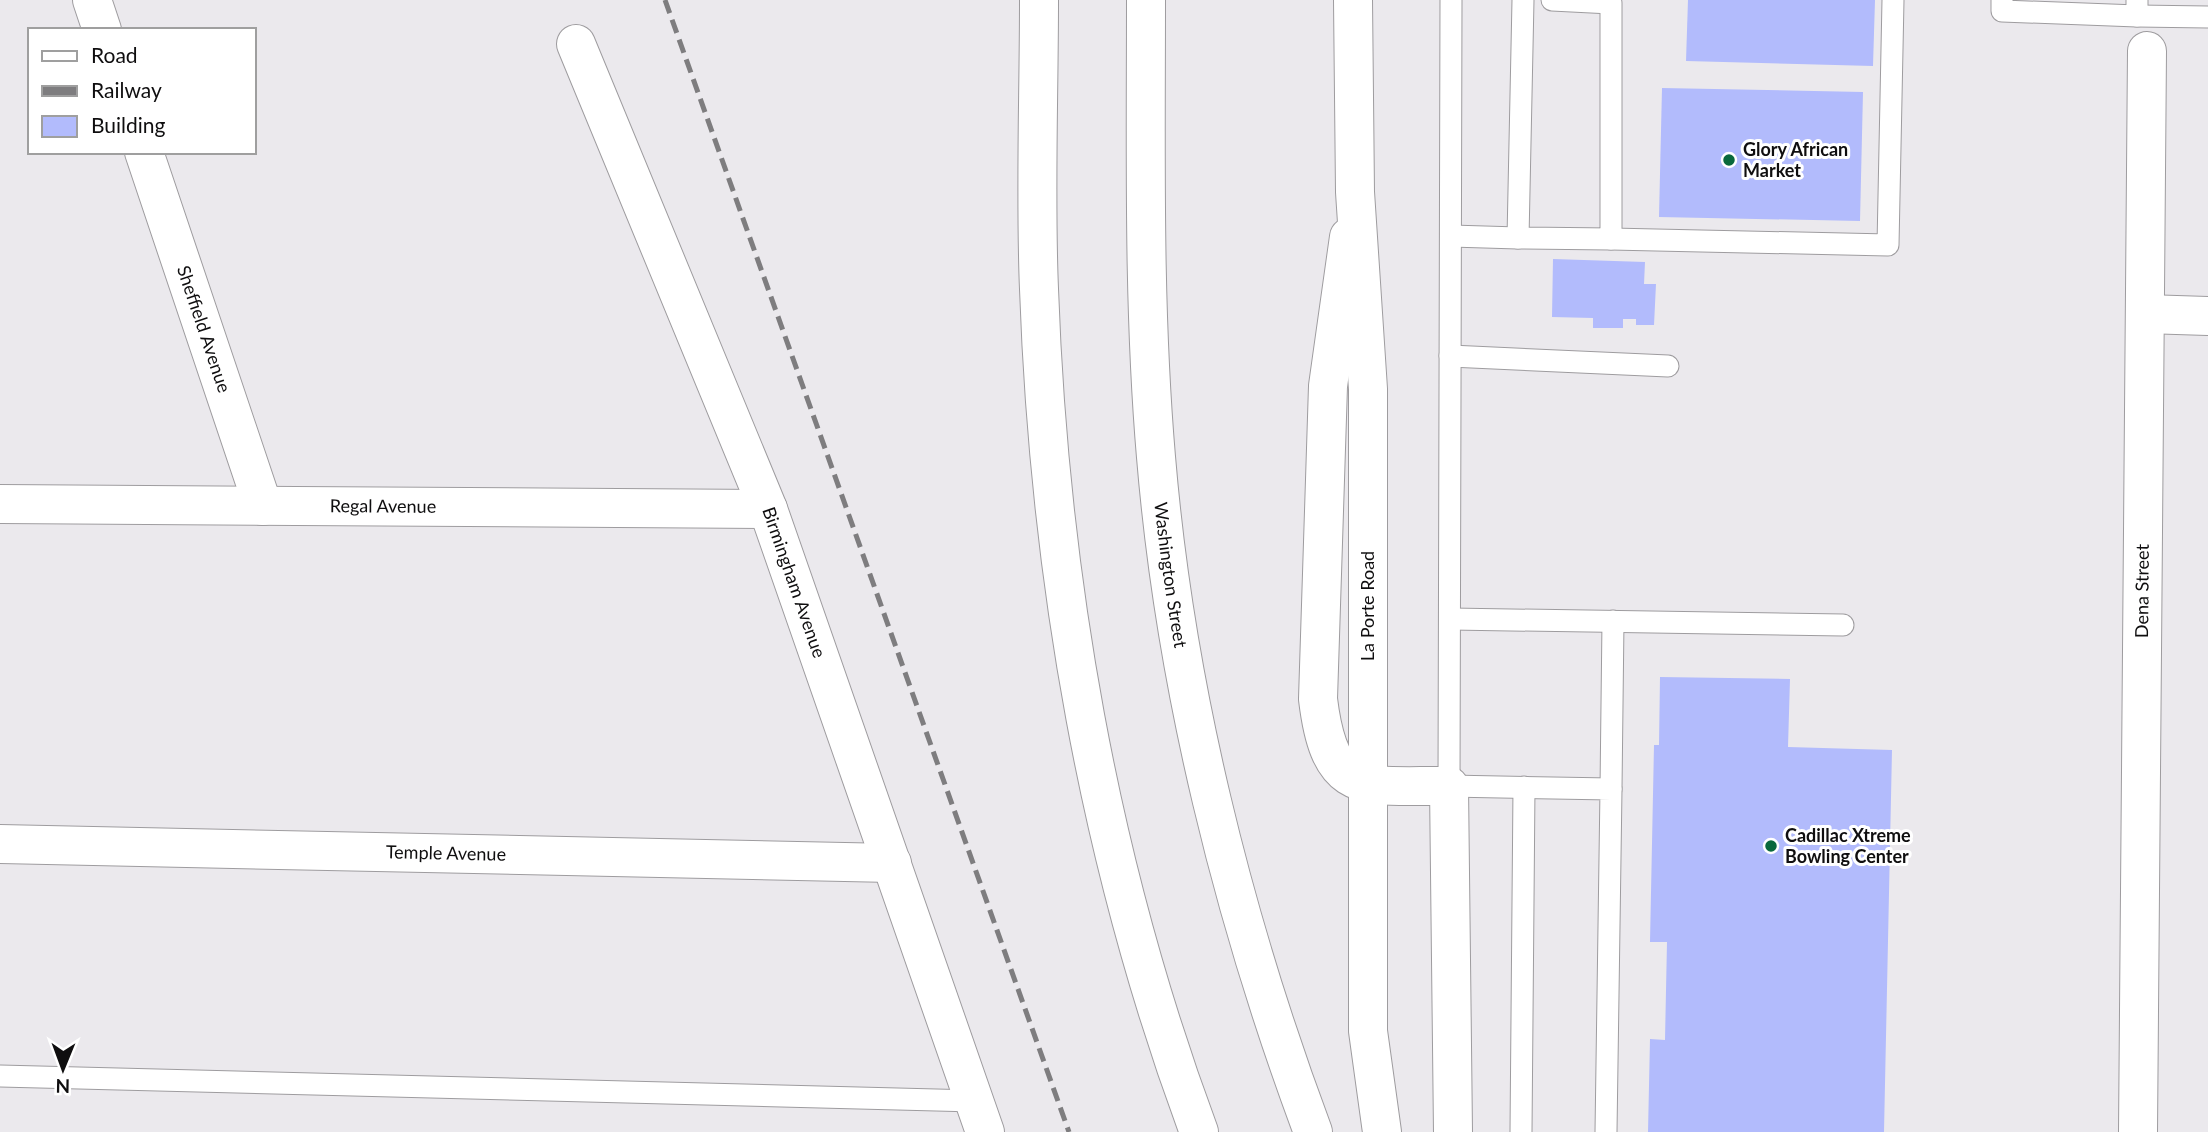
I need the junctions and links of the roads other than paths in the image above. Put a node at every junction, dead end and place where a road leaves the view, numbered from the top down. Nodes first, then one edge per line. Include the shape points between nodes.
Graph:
1 (92, 0) edge
2 (1039, 0) edge
3 (1146, 0) edge
4 (1353, 0) edge
5 (1451, 0) edge
6 (1523, 0) edge
7 (1552, 0) edge
8 (1893, 0) edge
9 (2002, 0) edge
10 (1611, 1) edge
11 (2208, 17) edge
12 (2140, 22) edge
13 (102, 28) edge
14 (576, 44) dead end
15 (145, 154) edge
16 (1451, 236) junction
17 (1518, 238) junction
18 (1611, 239) junction
19 (2145, 314) junction
20 (2208, 316) edge
21 (1450, 356) junction
22 (1668, 366) dead end
23 (0, 504) edge
24 (263, 506) junction
25 (768, 509) junction
26 (1451, 619) junction
27 (1613, 621) junction
28 (1843, 625) dead end
29 (1368, 785) junction
30 (1449, 786) junction
31 (1524, 788) junction
32 (1611, 789) junction
33 (0, 844) edge
34 (892, 863) junction
35 (0, 1076) edge
36 (980, 1117) edge
37 (1199, 1132) edge
38 (1313, 1132) edge
39 (1382, 1132) edge
40 (1453, 1132) edge
41 (1521, 1132) edge
42 (1606, 1132) edge
43 (2138, 1132) edge

1 - 13 main road
2 - 37 main road via 1039,289 1065,592 1085,716 1114,844 1146,970
3 - 38 main road, Washington Street via 1146,286 1156,459 1172,581 1218,826 1252,949
4 - 29 main road, La Porte Road via 1355,192 1368,389
5 - 16 lane
6 - 17 lane
7 - 10 lane
8 - 18 lane via 1888,245
9 - 12 lane via 2001,11
10 - 18 lane
11 - 12 lane
12 - 19 main road, Dena Street
14 - 25 main road, Birmingham Avenue
15 - 24 main road, Sheffield Avenue
16 - 17 lane
16 - 21 lane
17 - 18 lane
19 - 20 main road
19 - 43 main road, Dena Street
21 - 22 lane
21 - 26 lane
23 - 24 main road, Regal Avenue
24 - 25 main road, Regal Avenue
25 - 34 main road, Birmingham Avenue
26 - 27 lane
26 - 30 lane
27 - 28 lane
27 - 32 lane
29 - 30 main road
29 - 39 main road, La Porte Road via 1367,1031
30 - 31 lane
30 - 40 main road
31 - 32 lane
31 - 41 lane
32 - 42 lane
33 - 34 main road, Temple Avenue
34 - 36 main road, Birmingham Avenue
35 - 36 lane

